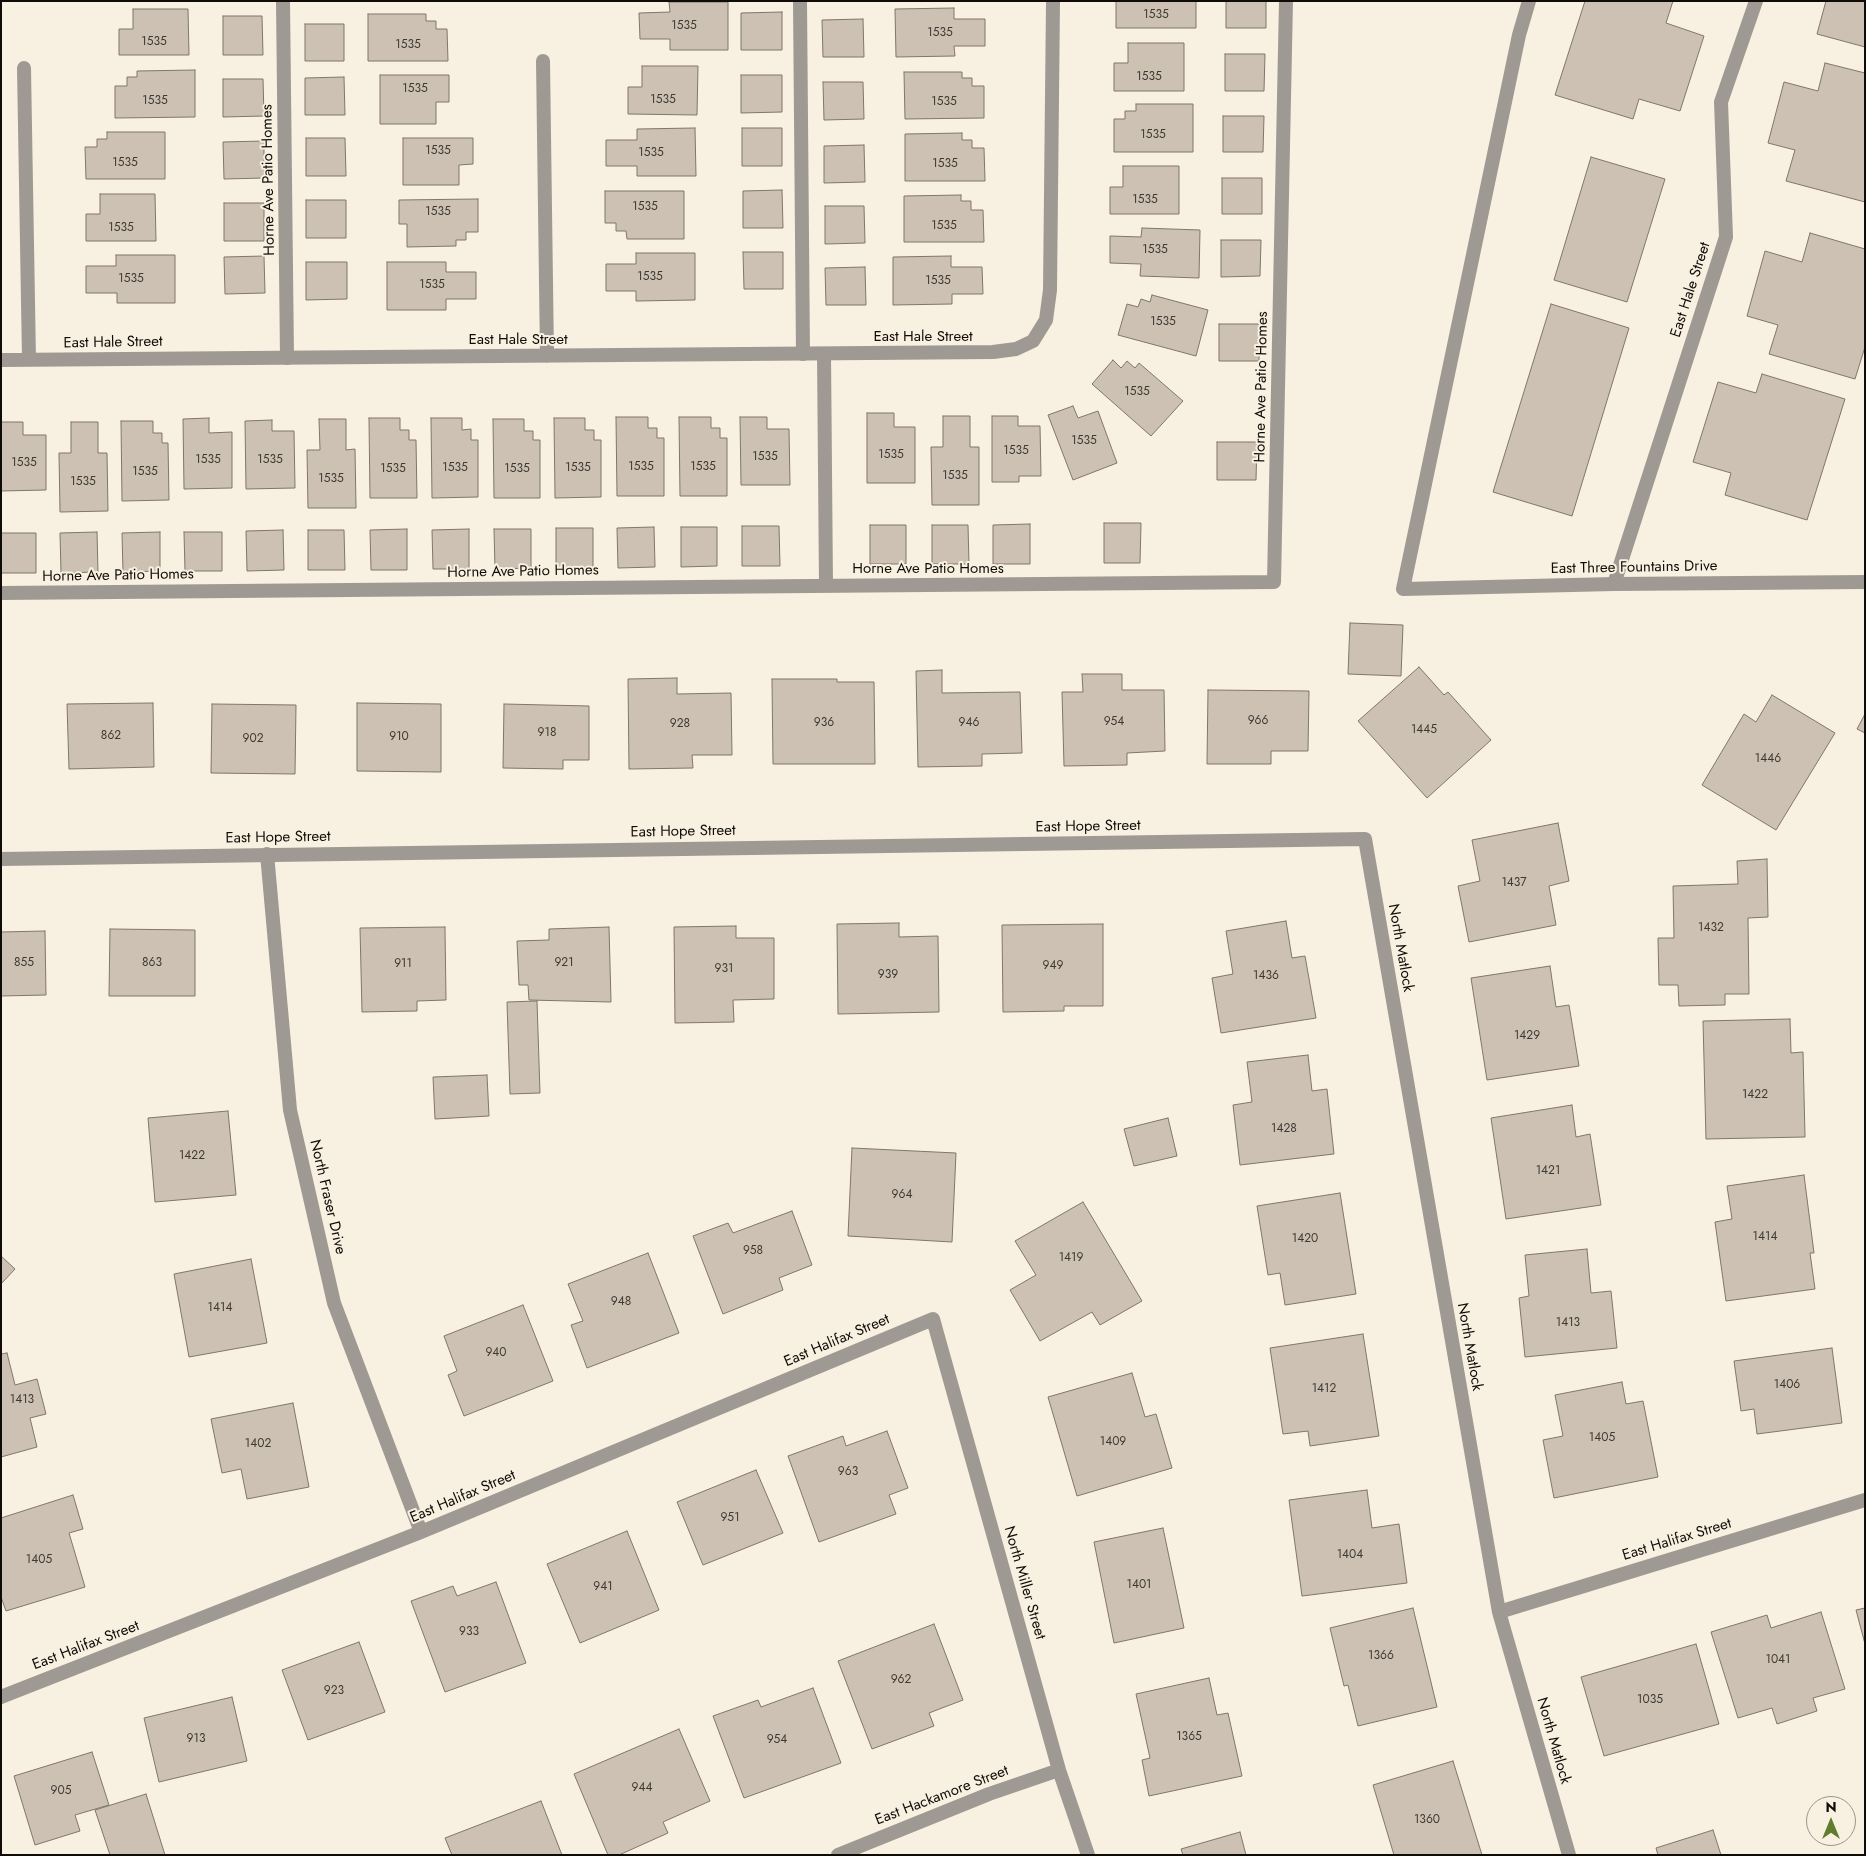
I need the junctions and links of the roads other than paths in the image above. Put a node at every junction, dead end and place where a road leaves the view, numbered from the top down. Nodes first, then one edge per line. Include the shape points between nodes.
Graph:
1 (283, 1) edge
2 (800, 1) edge
3 (1053, 1) edge
4 (1286, 1) edge
5 (1529, 1) edge
6 (1756, 1) edge
7 (543, 61) dead end
8 (24, 68) dead end
9 (803, 354) junction
10 (824, 354) junction
11 (548, 356) junction
12 (287, 358) junction
13 (1, 360) edge
14 (29, 360) junction
15 (1865, 582) edge
16 (1614, 584) junction
17 (826, 586) junction
18 (1, 593) edge
19 (1365, 839) joint
20 (267, 854) junction
21 (1, 859) edge
22 (933, 1319) joint
23 (1865, 1500) edge
24 (421, 1532) junction
25 (1499, 1612) junction
26 (1, 1697) edge
27 (1059, 1770) junction
28 (838, 1855) edge
29 (1088, 1855) edge
30 (1569, 1855) edge

1 - 12 street, Horne Ave Patio Homes
2 - 9 street
3 - 10 street, East Hale Street via 1050,290 1046,320 1033,341 1016,349 994,352
4 - 17 street, Horne Ave Patio Homes via 1274,582
5 - 16 street, East Three Fountains Drive via 1519,35 1403,589
6 - 16 street, East Hale Street via 1721,102 1726,237
7 - 11 street
8 - 14 street
9 - 10 street, East Hale Street
9 - 11 street, East Hale Street
10 - 17 street
11 - 12 street, East Hale Street
12 - 14 street, East Hale Street
13 - 14 street, East Hale Street
15 - 16 street, East Three Fountains Drive
17 - 18 street, Horne Ave Patio Homes
19 - 20 street, East Hope Street
19 - 25 street, North Matlock
20 - 21 street, East Hope Street
20 - 24 street, North Fraser Drive via 290,1110 334,1303
22 - 24 street, East Halifax Street
22 - 27 street, North Miller Street
23 - 25 street, East Halifax Street
24 - 26 street, East Halifax Street
25 - 30 street, North Matlock
27 - 28 street, East Hackamore Street via 989,1794
27 - 29 street, North Miller Street

